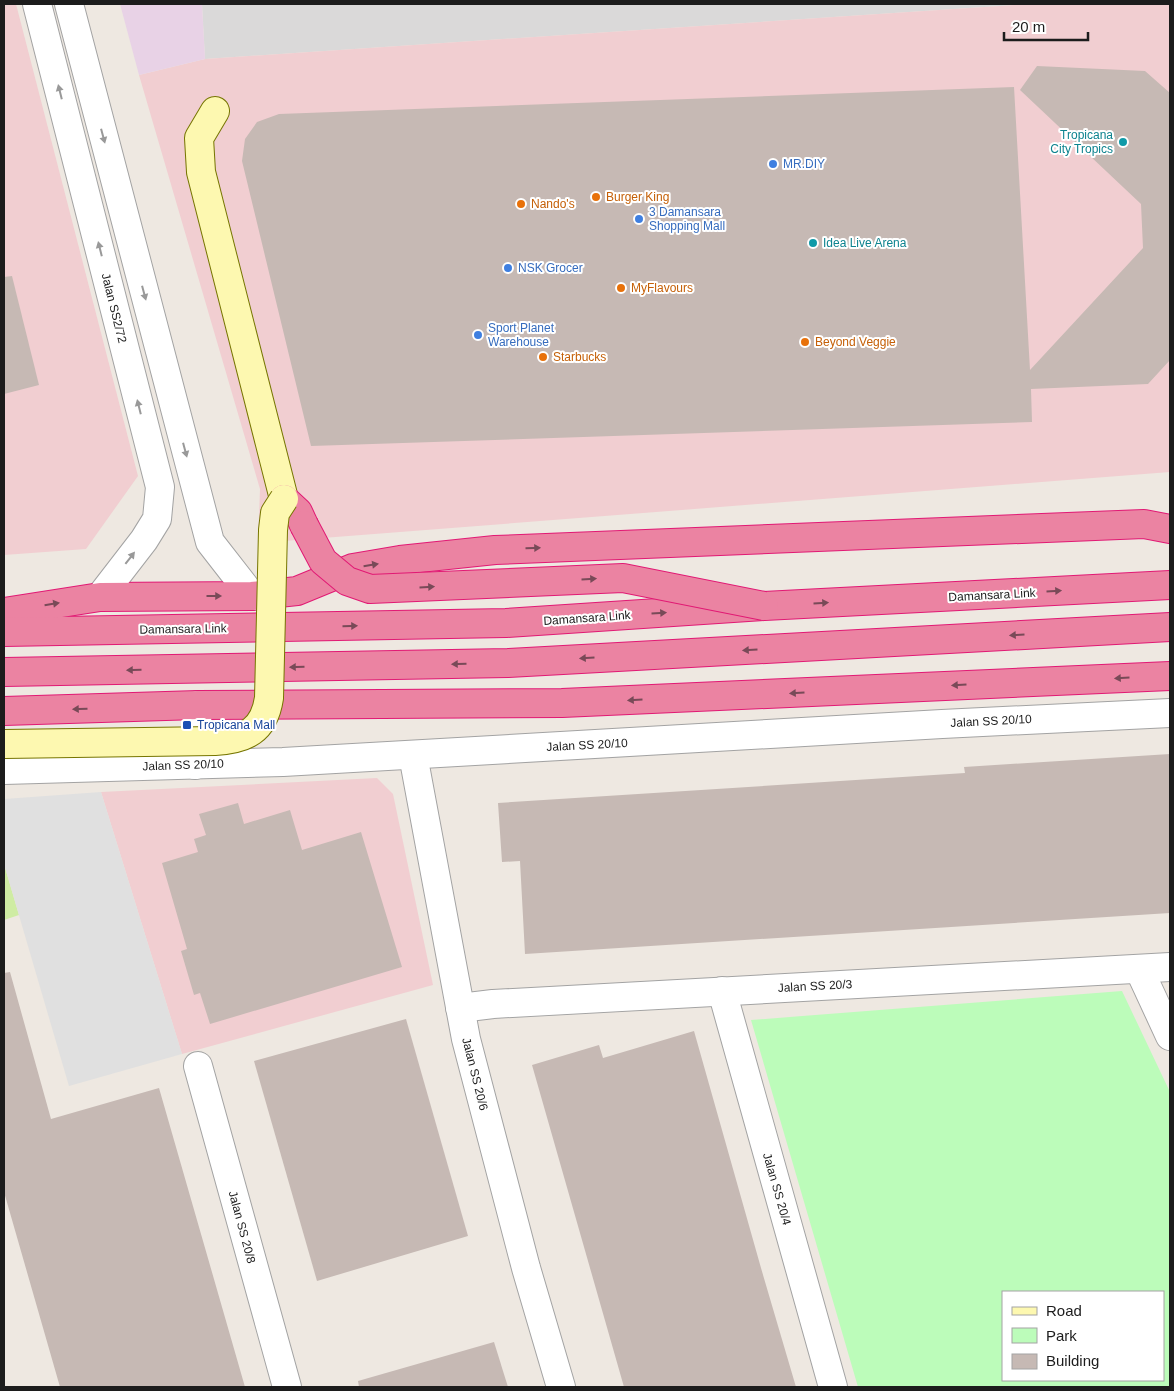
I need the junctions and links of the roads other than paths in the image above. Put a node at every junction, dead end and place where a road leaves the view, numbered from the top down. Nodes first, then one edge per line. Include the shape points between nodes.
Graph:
1 (37, 4) edge
2 (69, 4) edge
3 (215, 111) dead end
4 (284, 499) junction
5 (1170, 513) edge
6 (1144, 524) junction
7 (1170, 530) edge
8 (1170, 585) edge
9 (252, 596) junction
10 (100, 597) junction
11 (764, 606) junction
12 (4, 612) edge
13 (1170, 627) edge
14 (4, 632) edge
15 (4, 672) edge
16 (1170, 676) edge
17 (198, 705) junction
18 (4, 711) edge
19 (1170, 713) edge
20 (4, 744) edge
21 (412, 755) junction
22 (195, 765) junction
23 (4, 770) edge
24 (1170, 967) edge
25 (1139, 969) junction
26 (722, 991) junction
27 (460, 1008) junction
28 (1170, 1036) edge
29 (198, 1066) dead end
30 (287, 1387) edge
31 (561, 1387) edge
32 (833, 1387) edge

10 -> 1 street, Jalan SS2/72 via 157,519 160,487
2 -> 9 street via 210,542
3 - 4 street via 199,138 201,172
4 -> 11 highway, bridge via 298,512 323,561 346,581 370,590 623,578
4 - 20 street, bridge via 275,513 273,530 268,709 248,735 215,742
5 - 6 highway
6 - 7 highway
9 -> 6 highway via 297,591 353,568 494,550
11 -> 8 highway, Damansara Link
10 -> 9 highway
12 -> 10 highway
14 -> 11 highway, Damansara Link, bridge via 506,623
13 -> 15 highway via 508,663
16 -> 17 highway via 562,703
17 -> 18 highway
17 - 22 street
19 - 21 street, Jalan SS 20/10
21 - 22 street, Jalan SS 20/10
21 - 27 street, Jalan SS 20/6
22 - 23 street, Jalan SS 20/10
24 - 25 street, Jalan SS 20/3
25 - 26 street, Jalan SS 20/3
25 - 28 street
26 - 27 street, Jalan SS 20/3
26 - 32 street, Jalan SS 20/4
27 - 31 street, Jalan SS 20/6 via 526,1268
29 - 30 street, Jalan SS 20/8

